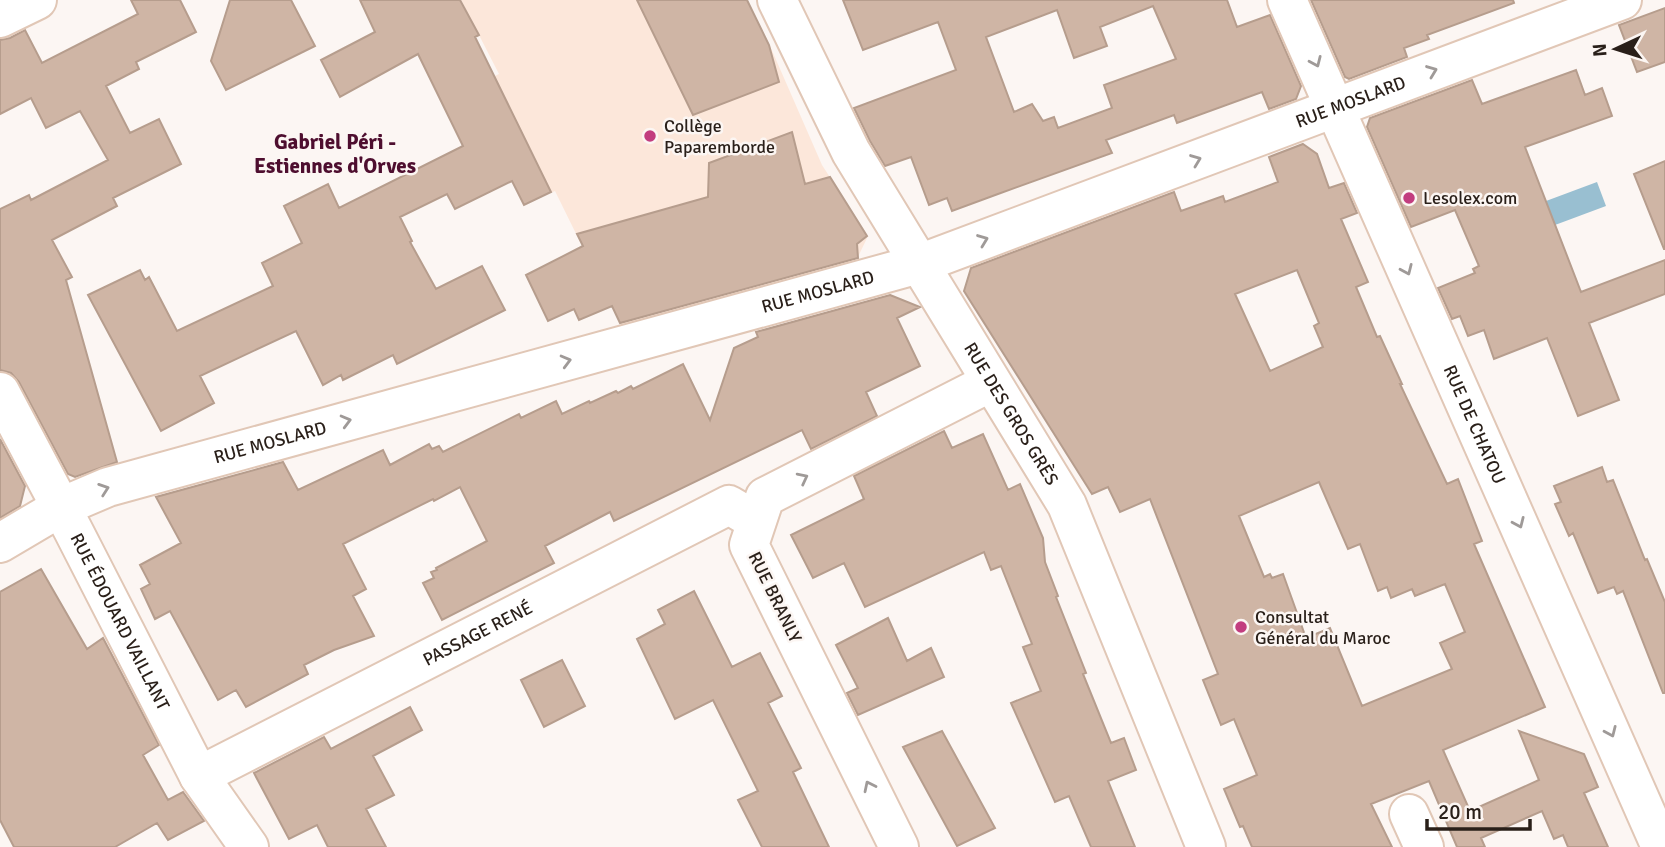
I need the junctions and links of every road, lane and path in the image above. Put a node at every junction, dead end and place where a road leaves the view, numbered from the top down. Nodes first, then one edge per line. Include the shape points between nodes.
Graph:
1 (37, 0) edge
2 (777, 0) edge
3 (1287, 0) edge
4 (1622, 0) edge
5 (0, 18) edge
6 (1336, 107) junction
7 (919, 264) junction
8 (991, 382) junction
9 (0, 392) edge
10 (61, 507) junction
11 (756, 521) junction
12 (0, 543) edge
13 (199, 776) junction
14 (249, 847) edge
15 (899, 847) edge
16 (1206, 847) edge
17 (1661, 847) edge

1 - 5 street
2 - 7 street, RUE DES GROS GRÈS via 851,152
3 -> 6 street, RUE DE CHATOU
6 -> 4 street, RUE MOSLARD
7 -> 6 street, RUE MOSLARD
6 -> 17 street, RUE DE CHATOU
7 - 8 street, RUE DES GROS GRÈS
10 -> 7 street, RUE MOSLARD via 108,487
11 -> 8 street, RUE BRANLY via 765,497
8 - 16 street, RUE DES GROS GRÈS via 1067,505
9 - 10 street, RUE ÉDOUARD VAILLANT
10 - 12 street, RUE MOSLARD
10 - 13 street, RUE ÉDOUARD VAILLANT
11 - 13 street, PASSAGE RENÉ via 729,505
15 -> 11 street, RUE BRANLY via 749,545
13 - 14 street, RUE ÉDOUARD VAILLANT

